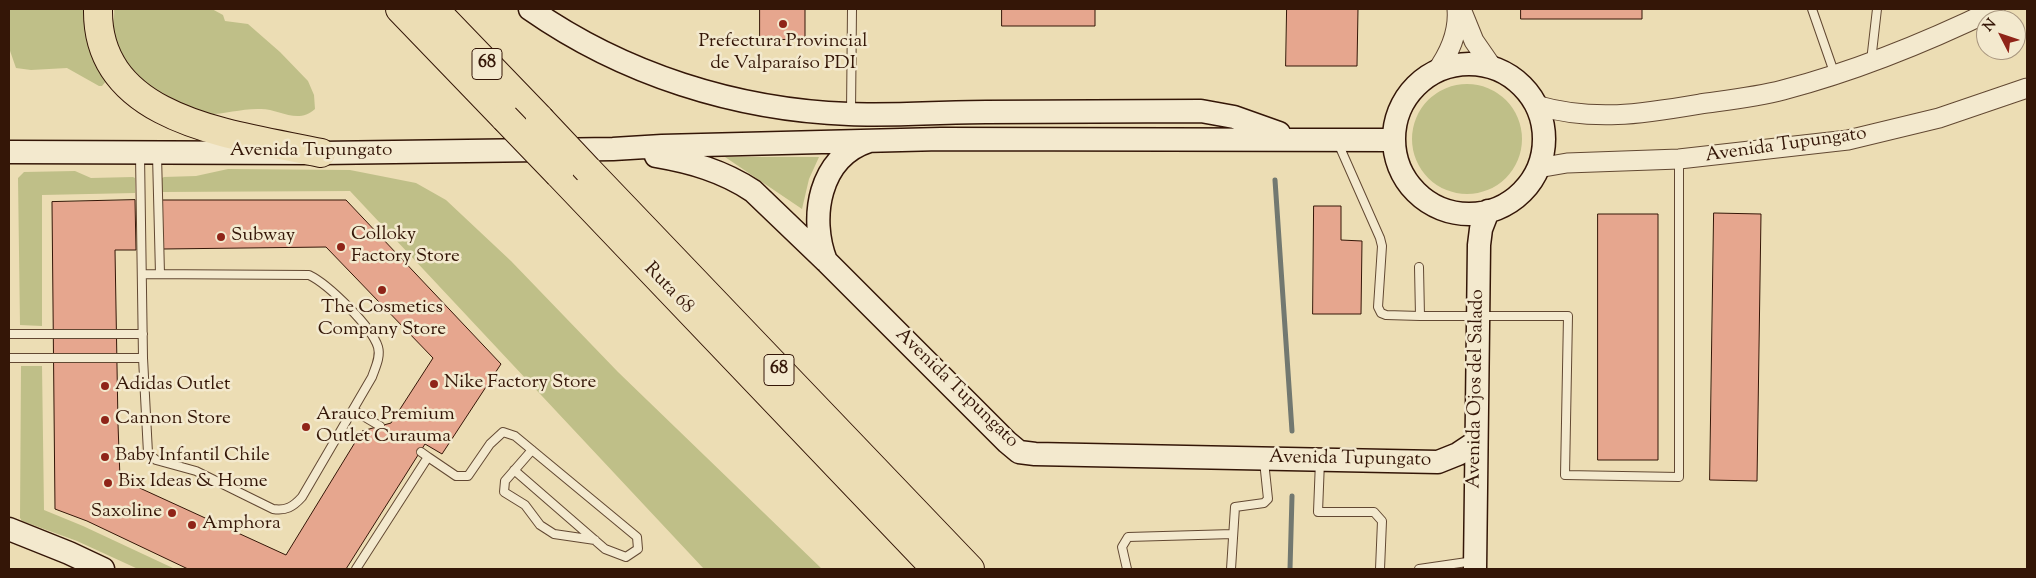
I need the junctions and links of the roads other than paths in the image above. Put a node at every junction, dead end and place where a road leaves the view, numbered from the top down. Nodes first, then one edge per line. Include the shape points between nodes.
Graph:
1 (98, 9) edge
2 (400, 9) edge
3 (434, 9) edge
4 (530, 9) edge
5 (852, 9) edge
6 (1459, 9) edge
7 (1812, 9) edge
8 (1878, 9) edge
9 (1995, 9) edge
10 (1871, 62) junction
11 (1492, 67) junction
12 (1436, 72) junction
13 (1835, 75) junction
14 (2027, 88) edge
15 (1535, 105) junction
16 (850, 114) junction
17 (1308, 139) junction
18 (1336, 139) junction
19 (1394, 140) junction
20 (870, 141) junction
21 (613, 149) junction
22 (9, 152) edge
23 (148, 153) junction
24 (321, 153) junction
25 (1679, 159) junction
26 (1538, 168) junction
27 (1488, 211) junction
28 (827, 262) junction
29 (1419, 267) dead end
30 (142, 274) junction
31 (160, 274) junction
32 (1420, 316) junction
33 (1478, 316) junction
34 (9, 334) edge
35 (143, 334) junction
36 (9, 358) edge
37 (143, 358) junction
38 (353, 410) junction
39 (380, 426) dead end
40 (1476, 442) junction
41 (532, 450) junction
42 (421, 452) dead end
43 (428, 457) junction
44 (1264, 459) junction
45 (1320, 460) junction
46 (514, 470) junction
47 (9, 529) edge
48 (1234, 534) junction
49 (595, 540) junction
50 (1475, 565) edge
51 (103, 569) edge
52 (356, 569) edge
53 (936, 569) edge
54 (970, 569) edge
55 (1127, 569) edge
56 (1232, 569) edge
57 (1380, 569) edge
58 (1419, 569) edge

1 - 24 highway via 100,35 112,64 132,89 154,106 202,127
2 - 53 highway, Ruta 68 / 68, bridge
3 - 54 highway, Ruta 68 / 68, bridge
4 - 16 main road, Avenida Tupungato via 607,54 699,90 774,107
5 - 16 lane
6 - 11 street via 1474,41
6 - 12 street via 1451,48
7 - 13 lane
8 - 10 lane
9 - 10 street
10 - 13 street
11 - 12 main road via 1463,64
11 - 15 main road via 1517,82
12 - 19 main road via 1405,100 1397,119
13 - 15 street via 1781,91 1647,113 1605,116 1561,112
14 - 25 street, Avenida Tupungato via 1938,118 1848,140
15 - 26 main road via 1544,136
16 - 17 main road, Avenida Tupungato via 1201,111 1234,117 1274,132
17 - 18 main road, Avenida Tupungato
17 - 20 main road, Avenida Tupungato
18 - 19 main road, Avenida Tupungato
18 - 32 lane via 1380,238 1378,307 1386,315
19 - 27 main road via 1399,166 1413,189 1424,198 1435,206 1461,213
20 - 21 main road, Avenida Tupungato
20 - 28 main road via 860,144 840,161 821,194 818,236
21 - 24 main road, Avenida Tupungato
21 - 28 main road, Avenida Tupungato via 680,160 727,176 753,191
22 - 23 main road, Avenida Tupungato
23 - 24 main road, Avenida Tupungato
23 - 30 lane
23 - 31 lane
25 - 26 street, Avenida Tupungato via 1567,163
25 - 33 lane via 1679,476 1565,475 1568,316
26 - 27 main road via 1518,195
27 - 33 main road, Avenida Ojos del Salado via 1480,230
28 - 44 main road, Avenida Tupungato via 1019,452
29 - 32 lane
30 - 31 lane
30 - 35 lane
31 - 38 lane via 300,274 309,275 327,286 367,330 379,349 372,377
32 - 33 lane
33 - 40 main road, Avenida Ojos del Salado
34 - 35 lane
35 - 37 lane
36 - 37 lane
37 - 38 lane via 148,453 156,460 196,471 273,509 284,510 302,497
38 - 39 lane
40 - 45 main road, Avenida Tupungato via 1438,462
40 - 50 main road, Avenida Ojos del Salado
41 - 43 lane via 515,436 503,432 490,444 468,476 456,476
41 - 46 lane
41 - 49 lane via 637,537 638,549 626,557 605,549
42 - 43 lane
43 - 52 lane
44 - 45 main road, Avenida Tupungato
44 - 48 lane via 1268,499 1264,503 1235,507
45 - 57 lane via 1318,512 1374,512 1382,521
46 - 49 lane
46 - 49 lane via 504,481 504,492 525,505 540,525 554,534
47 - 51 main road
48 - 55 lane via 1128,537 1122,547
48 - 56 lane
50 - 58 lane

